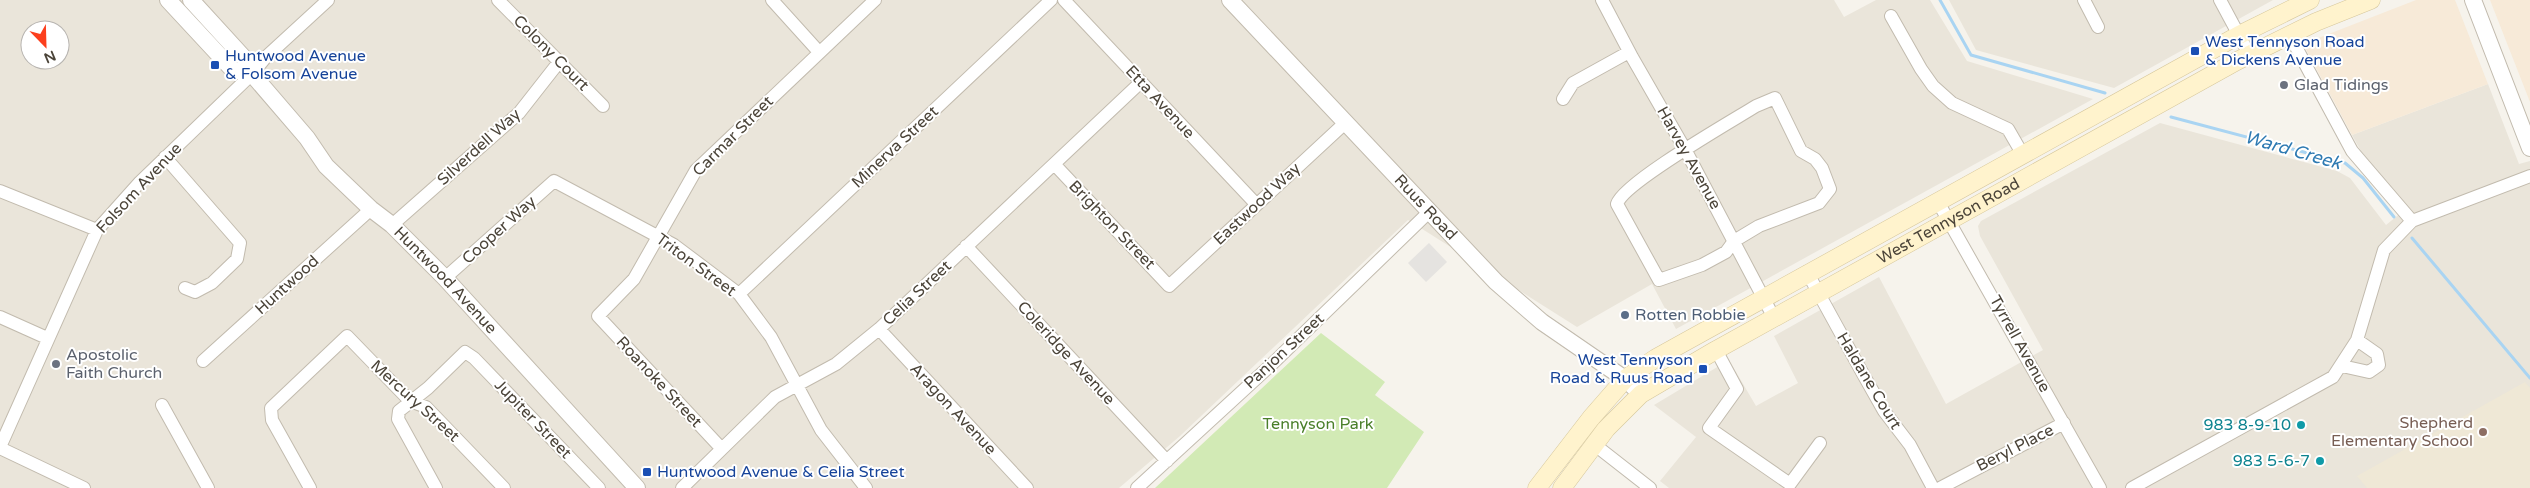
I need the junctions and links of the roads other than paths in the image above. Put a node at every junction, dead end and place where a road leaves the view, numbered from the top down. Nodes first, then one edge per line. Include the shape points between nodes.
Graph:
1 (168, 0) edge
2 (190, 0) edge
3 (328, 0) edge
4 (498, 0) edge
5 (772, 0) edge
6 (875, 0) edge
7 (1051, 0) edge
8 (1064, 0) edge
9 (1230, 0) edge
10 (1602, 0) edge
11 (2084, 0) edge
12 (2220, 0) edge
13 (2310, 0) edge
14 (2371, 0) edge
15 (2473, 0) edge
16 (1890, 16) dead end
17 (2098, 27) dead end
18 (2289, 34) junction
19 (2239, 35) junction
20 (819, 52) junction
21 (1629, 52) junction
22 (2249, 54) junction
23 (559, 62) junction
24 (252, 74) junction
25 (1141, 82) junction
26 (1563, 99) dead end
27 (603, 106) dead end
28 (1345, 123) junction
29 (2530, 148) edge
30 (1686, 150) junction
31 (2023, 155) junction
32 (165, 157) junction
33 (1055, 165) junction
34 (2530, 176) edge
35 (554, 181) joint
36 (0, 192) edge
37 (1938, 202) junction
38 (1256, 204) junction
39 (371, 209) junction
40 (1428, 212) junction
41 (1950, 220) junction
42 (2412, 221) junction
43 (392, 225) junction
44 (97, 230) junction
45 (658, 236) junction
46 (1734, 241) junction
47 (966, 246) junction
48 (1807, 272) junction
49 (445, 278) junction
50 (1169, 286) joint
51 (185, 288) dead end
52 (739, 294) junction
53 (1819, 294) junction
54 (1763, 297) junction
55 (598, 316) joint
56 (0, 317) edge
57 (1774, 318) junction
58 (878, 329) junction
59 (47, 338) junction
60 (2357, 340) junction
61 (1716, 350) junction
62 (204, 361) dead end
63 (2342, 366) junction
64 (1625, 379) junction
65 (798, 385) junction
66 (1641, 394) junction
67 (410, 401) junction
68 (162, 405) dead end
69 (2064, 423) junction
70 (1820, 443) dead end
71 (1595, 444) junction
72 (0, 448) edge
73 (721, 448) junction
74 (1167, 461) junction
75 (857, 485) edge
76 (84, 488) edge
77 (208, 488) edge
78 (310, 488) edge
79 (436, 488) edge
80 (504, 488) edge
81 (599, 488) edge
82 (637, 488) edge
83 (682, 488) edge
84 (1027, 488) edge
85 (1137, 488) edge
86 (1537, 488) edge
87 (1562, 488) edge
88 (1650, 488) edge
89 (1933, 488) edge
90 (1940, 488) edge
91 (2100, 488) edge
92 (2132, 488) edge

1 - 24 street, Huntwood Avenue via 234,70
2 - 24 street, Huntwood Avenue via 244,58
3 - 24 street, Folsom Avenue
4 - 23 street, Colony Court
5 - 20 street
6 - 20 street, Carmar Street
7 - 52 street, Minerva Street
8 - 25 street, Etta Avenue
9 - 28 street, Ruus Road
10 - 21 street, Harvey Avenue
11 - 17 street
12 - 19 street
13 - 19 main road, West Tennyson Road
14 - 18 main road, West Tennyson Road
15 - 29 street
16 - 31 street via 1933,86 1952,103 2008,129
18 - 22 main road, West Tennyson Road
18 - 42 street via 2352,151
19 - 22 street
19 - 31 main road, West Tennyson Road
20 - 45 street, Carmar Street via 696,170
21 - 26 street via 1573,84
21 - 30 street, Harvey Avenue
22 - 41 main road, West Tennyson Road
23 - 27 street, Colony Court
23 - 43 street, Silverdell Way via 519,113
24 - 32 street, Folsom Avenue
24 - 39 street, Huntwood Avenue via 307,138 326,166
25 - 33 street, Celia Street
25 - 38 street, Etta Avenue
28 - 38 street, Eastwood Way
28 - 40 street, Ruus Road
30 - 46 street, Harvey Avenue
30 - 46 street via 1625,193 1617,204 1659,280 1702,265 1726,252
30 - 46 street via 1756,106 1775,98 1801,151 1815,159 1822,168 1830,189 1819,203 1759,226
31 - 37 main road, West Tennyson Road
32 - 44 street, Folsom Avenue
32 - 51 street via 240,243 237,259 212,283 195,292
33 - 47 street, Celia Street
33 - 50 street, Brighton Street
34 - 42 street
35 - 45 street, Triton Street
35 - 49 street, Cooper Way
36 - 44 street
37 - 41 street, Tyrrell Avenue
37 - 48 main road, West Tennyson Road
38 - 50 street, Eastwood Way
39 - 43 street, Huntwood Avenue
39 - 62 street, Huntwood
40 - 64 street, Ruus Road via 1496,282 1542,322
40 - 74 street, Panjon Street
41 - 53 main road, West Tennyson Road
41 - 69 street, Tyrrell Avenue
42 - 60 street via 2384,250
43 - 49 street, Huntwood Avenue
44 - 59 street, Folsom Avenue
45 - 52 street, Triton Street
45 - 55 street, Carmar Street via 634,279
46 - 54 street, Harvey Avenue
47 - 58 street, Celia Street
47 - 74 street, Coleridge Avenue
48 - 53 street, Haldane Court
48 - 54 main road, West Tennyson Road
49 - 82 street, Huntwood Avenue
52 - 65 street, Triton Street via 771,337
53 - 57 main road, West Tennyson Road
53 - 89 street, Haldane Court via 1876,396 1910,445
54 - 57 street, Harvey Avenue
54 - 64 main road, West Tennyson Road via 1671,348
55 - 73 street, Roanoke Street
56 - 59 street
57 - 61 main road, West Tennyson Road
58 - 65 street, Celia Street via 836,364
58 - 84 street, Aragon Avenue
59 - 72 street, Folsom Avenue
60 - 63 street
60 - 63 street via 2377,354 2379,365 2369,372
61 - 66 main road, West Tennyson Road
61 - 70 street via 1737,389 1709,428 1790,484
63 - 92 street via 2333,377
64 - 66 street, Ruus Road
64 - 86 main road, West Tennyson Road
65 - 73 street, Celia Street via 775,397
65 - 75 street, Triton Street via 821,430
66 - 71 main road, West Tennyson Road
67 - 78 street, Mercury Street via 347,336 271,408 272,420
67 - 79 street via 399,411 398,419
67 - 80 street, Mercury Street via 426,407
67 - 81 street, Jupiter Street via 465,352
68 - 77 street
69 - 90 street, Beryl Place
69 - 91 street, Tyrrell Avenue
71 - 87 main road, West Tennyson Road
71 - 88 street
72 - 76 street
73 - 83 street, Celia Street
74 - 85 street, Panjon Street

